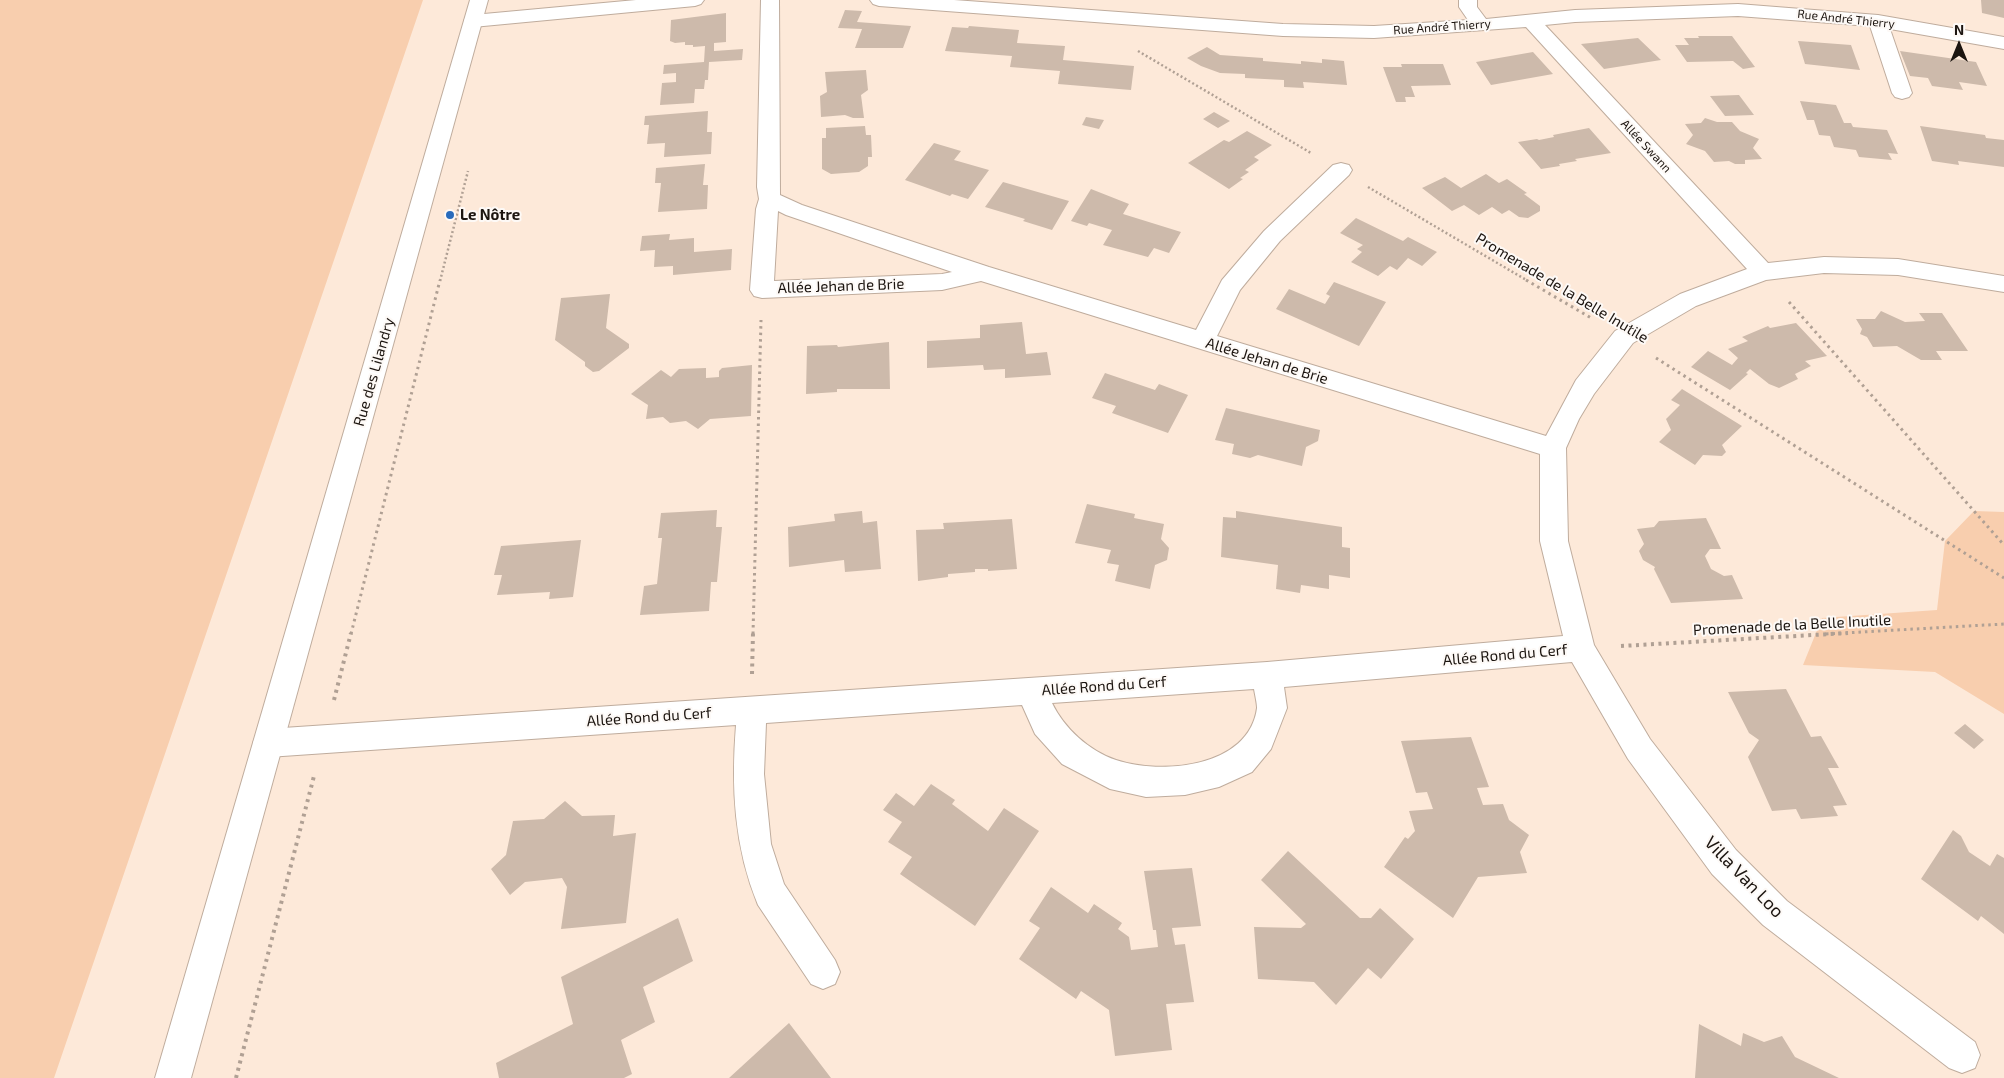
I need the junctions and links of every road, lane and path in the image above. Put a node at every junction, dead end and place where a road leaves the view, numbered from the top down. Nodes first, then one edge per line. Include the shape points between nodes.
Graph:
1 (695, 0) edge
2 (770, 0) edge
3 (879, 0) edge
4 (1468, 0) edge
5 (1561, 0) edge
6 (1123, 9) edge
7 (476, 10) edge
8 (1574, 16) junction
9 (1530, 20) junction
10 (1878, 21) junction
11 (1480, 25) junction
12 (2004, 43) edge
13 (1902, 93) dead end
14 (469, 169) dead end
15 (1341, 170) junction
16 (770, 199) junction
17 (1763, 272) junction
18 (981, 273) junction
19 (2004, 284) edge
20 (762, 290) junction
21 (1624, 337) junction
22 (1202, 341) junction
23 (1553, 448) junction
24 (2004, 545) edge
25 (2004, 578) edge
26 (2004, 624) edge
27 (1580, 648) junction
28 (1267, 675) junction
29 (1030, 691) junction
30 (752, 709) junction
31 (324, 740) junction
32 (268, 744) junction
33 (824, 972) dead end
34 (1962, 1055) dead end
35 (173, 1078) edge
36 (236, 1078) edge

1 - 7 street
2 - 16 street, Allée Jehan de Brie
3 - 6 street, Rue André Thierry
4 - 11 street via 1468,6
5 - 8 street
6 - 11 street, Rue André Thierry via 1282,30 1374,32
6 - 15 path, Promenade de la Belle Inutile via 1122,41
7 - 32 street, Rue des Lilandry
8 - 9 street, Rue André Thierry
8 - 10 street, Rue André Thierry via 1738,10
9 - 11 street, Rue André Thierry
9 - 17 street, Allée Swann
10 - 12 street, Rue André Thierry
10 - 13 street
14 - 31 path
15 - 21 path, Promenade de la Belle Inutile
15 - 22 street via 1272,236 1236,279
16 - 18 street, Allée Jehan de Brie
16 - 20 street, Allée Jehan de Brie
17 - 19 street, Allée Rond du Cerf via 1824,265 1898,268
17 - 21 street, Allée Rond du Cerf via 1688,300
17 - 24 path
18 - 20 street, Allée Jehan de Brie via 942,282
18 - 22 street, Allée Jehan de Brie
20 - 30 path
21 - 23 street, Allée Rond du Cerf via 1584,387
21 - 25 path, Promenade de la Belle Inutile
22 - 23 street, Allée Jehan de Brie
23 - 27 street, Allée Rond du Cerf via 1554,541
26 - 27 path, Promenade de la Belle Inutile
27 - 28 street, Allée Rond du Cerf
27 - 34 street, Villa Van Loo via 1639,749 1724,862 1775,913
28 - 29 street, Allée Rond du Cerf
28 - 29 street, Allée Rond du Cerf via 1272,708 1260,739 1241,762 1219,772 1185,780 1146,782 1110,774 1073,754 1046,724
29 - 30 street, Allée Rond du Cerf
30 - 31 street, Allée Rond du Cerf
30 - 33 street via 748,774 755,844 770,893
31 - 32 street, Allée Rond du Cerf
31 - 36 path
32 - 35 street, Rue des Lilandry

